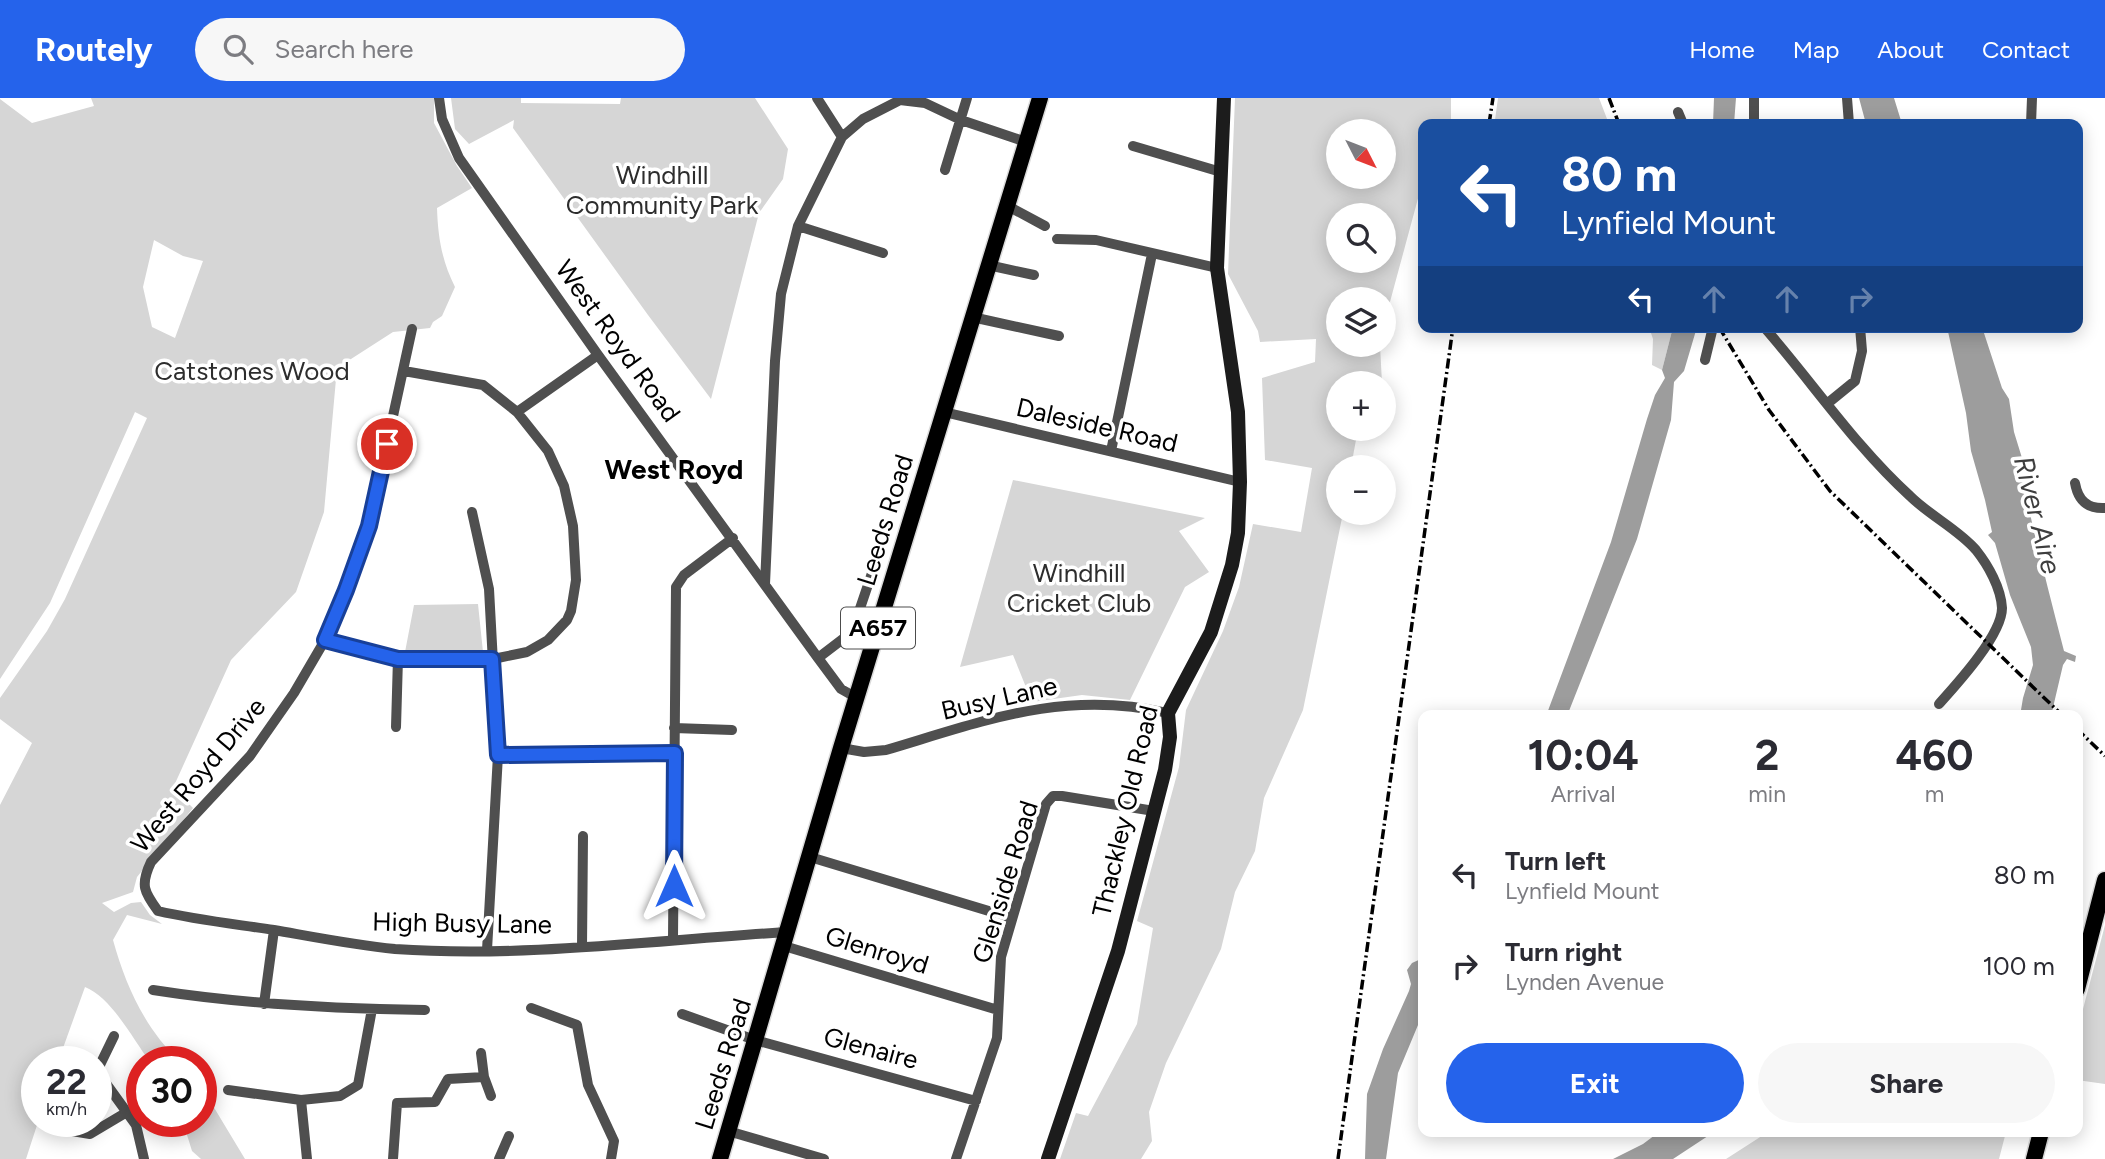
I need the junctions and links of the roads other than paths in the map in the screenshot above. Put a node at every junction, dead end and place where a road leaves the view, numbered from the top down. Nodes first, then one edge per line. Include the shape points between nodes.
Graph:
1 (439, 98) edge
2 (817, 98) edge
3 (967, 98) edge
4 (1040, 98) edge
5 (1224, 98) edge
6 (1754, 98) edge
7 (1847, 98) edge
8 (2032, 98) edge
9 (910, 99) edge
10 (1678, 112) dead end
11 (1681, 119) edge
12 (1754, 119) edge
13 (1849, 119) edge
14 (2031, 119) edge
15 (961, 120) junction
16 (842, 137) junction
17 (1026, 142) junction
18 (1133, 146) dead end
19 (945, 170) dead end
20 (1221, 172) junction
21 (1006, 205) junction
22 (798, 226) junction
23 (1045, 226) dead end
24 (1057, 239) dead end
25 (883, 253) dead end
26 (1152, 254) junction
27 (988, 265) junction
28 (1217, 268) junction
29 (1034, 275) dead end
30 (972, 317) junction
31 (412, 329) dead end
32 (1711, 333) edge
33 (1769, 333) edge
34 (1860, 333) edge
35 (1059, 335) dead end
36 (598, 355) junction
37 (1704, 360) dead end
38 (404, 370) junction
39 (1828, 403) junction
40 (517, 412) junction
41 (944, 412) junction
42 (1111, 451) junction
43 (1240, 482) junction
44 (2075, 483) dead end
45 (2105, 508) edge
46 (472, 512) dead end
47 (733, 538) junction
48 (874, 567) dead end
49 (765, 584) junction
50 (325, 640) junction
51 (818, 658) junction
52 (398, 659) junction
53 (492, 659) junction
54 (857, 698) junction
55 (1938, 704) dead end
56 (1168, 713) junction
57 (396, 727) dead end
58 (674, 728) junction
59 (732, 730) dead end
60 (841, 748) junction
61 (675, 753) junction
62 (498, 755) junction
63 (1154, 811) junction
64 (583, 836) dead end
65 (810, 856) junction
66 (2105, 880) edge
67 (146, 895) joint
68 (1012, 918) junction
69 (274, 930) junction
70 (673, 939) junction
71 (786, 939) junction
72 (582, 947) junction
73 (487, 950) junction
74 (2083, 966) edge
75 (153, 990) dead end
76 (264, 1004) junction
77 (531, 1008) dead end
78 (372, 1009) junction
79 (425, 1010) dead end
80 (998, 1010) junction
81 (682, 1014) dead end
82 (114, 1036) dead end
83 (755, 1040) junction
84 (481, 1053) dead end
85 (484, 1077) junction
86 (228, 1090) dead end
87 (491, 1096) dead end
88 (301, 1100) junction
89 (976, 1101) junction
90 (126, 1111) edge
91 (728, 1131) junction
92 (509, 1136) dead end
93 (139, 1137) edge
94 (2040, 1137) edge
95 (144, 1159) edge
96 (307, 1159) edge
97 (393, 1159) edge
98 (499, 1159) edge
99 (611, 1159) edge
100 (720, 1159) edge
101 (824, 1159) edge
102 (956, 1159) edge
103 (1048, 1159) edge
104 (2034, 1159) edge

1 - 36 street, West Royd Road via 442,119 459,158
2 - 16 street
3 - 15 street
4 - 17 main road, Leeds Road / A657
5 - 20 street, Thackley Old Road
6 - 12 street
7 - 13 street
8 - 14 street
9 - 15 street
9 - 16 street via 888,105
10 - 11 street
15 - 17 street
15 - 19 street
16 - 22 street
17 - 21 main road, Leeds Road / A657
18 - 20 street
20 - 28 street, Thackley Old Road
21 - 23 street
21 - 27 main road, Leeds Road / A657
22 - 25 street
22 - 49 street via 781,293
24 - 26 street via 1096,240
26 - 28 street
26 - 42 street
27 - 29 street
27 - 30 main road, Leeds Road / A657
28 - 43 street, Thackley Old Road via 1238,412
30 - 35 street
30 - 41 main road, Leeds Road / A657
31 - 38 street, West Royd Drive
32 - 37 street
33 - 39 street
34 - 39 street via 1855,381
36 - 40 street
36 - 47 street, West Royd Road
38 - 40 street via 483,385
38 - 50 street, West Royd Drive via 369,526
39 - 55 street via 1910,496 1975,549 1996,583 2002,609 1991,639
40 - 53 street via 548,452 564,486 573,526 576,580 567,620 548,640 527,652
41 - 42 street, Daleside Road
41 - 54 main road, Leeds Road / A657
42 - 43 street, Daleside Road
43 - 56 street, Thackley Old Road via 1238,533 1211,632
44 - 45 street via 2082,502 2090,508
46 - 53 street via 489,589
47 - 49 street, West Royd Road
47 - 58 street via 684,575 676,587
48 - 51 street via 852,632
49 - 51 street, West Royd Road
50 - 52 street
50 - 67 street, West Royd Drive via 250,756 151,862 144,878
51 - 54 street, West Royd Road via 841,689
52 - 53 street
52 - 57 street
53 - 62 street
54 - 60 main road, Leeds Road / A657
56 - 60 street, Busy Lane via 1138,706 1068,704 1025,710 886,750
56 - 63 street, Thackley Old Road via 1170,737
58 - 59 street
58 - 61 street
60 - 65 main road, Leeds Road / A657
61 - 62 street
61 - 70 street
62 - 73 street
63 - 68 street, Glenside Road via 1054,796 1046,804
63 - 103 street, Thackley Old Road via 1118,951
64 - 72 street
65 - 68 street
65 - 71 main road, Leeds Road / A657
66 - 74 main road
67 - 69 street, High Busy Lane via 158,911
68 - 80 street, Glenside Road via 1001,957
69 - 73 street, High Busy Lane via 396,949
69 - 76 street
70 - 71 street, High Busy Lane
70 - 72 street, High Busy Lane
71 - 80 street, Glenroyd
71 - 83 main road, Leeds Road / A657
72 - 73 street, High Busy Lane
75 - 76 street
76 - 78 street
77 - 99 street via 577,1024 587,1085 614,1141
78 - 79 street
78 - 88 street via 358,1085 340,1096
80 - 89 street, Glenside Road via 997,1038
81 - 83 street, Glenaire
82 - 90 street via 97,1071
83 - 89 street, Glenaire
83 - 91 main road, Leeds Road / A657
84 - 85 street
85 - 87 street
85 - 97 street via 449,1079 435,1102 397,1103
86 - 88 street
88 - 96 street
89 - 102 street, Glenside Road
91 - 100 main road, Leeds Road / A657
91 - 101 street
92 - 98 street
93 - 95 street
94 - 104 main road

